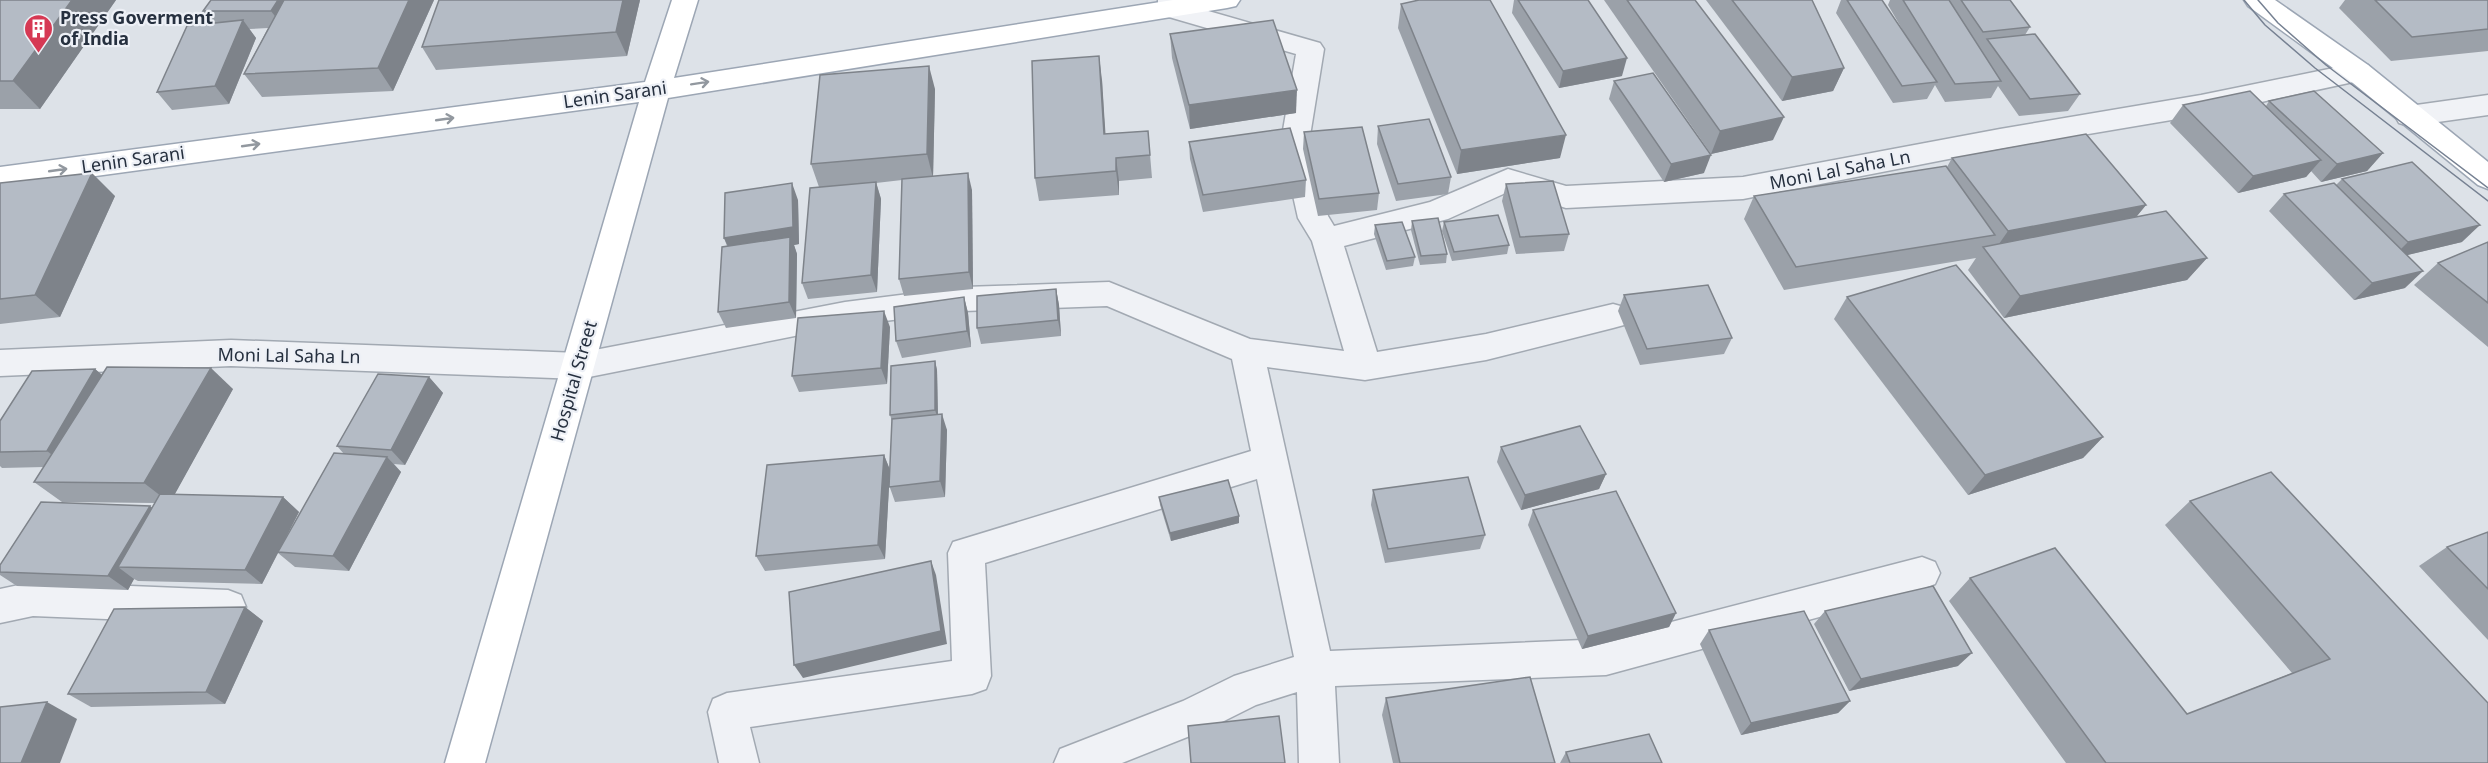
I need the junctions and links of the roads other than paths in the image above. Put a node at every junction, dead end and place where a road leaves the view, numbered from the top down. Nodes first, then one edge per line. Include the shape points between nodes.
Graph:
1 (685, 0) edge
2 (1227, 0) edge
3 (2257, 0) edge
4 (1171, 4) edge
5 (2358, 72) junction
6 (657, 90) junction
7 (2488, 105) edge
8 (2409, 116) junction
9 (0, 178) edge
10 (2488, 178) edge
11 (1327, 239) junction
12 (1613, 316) dead end
13 (1247, 351) junction
14 (0, 363) edge
15 (579, 366) junction
16 (1365, 367) junction
17 (1270, 460) junction
18 (1922, 573) dead end
19 (0, 606) edge
20 (228, 607) edge
21 (1315, 669) junction
22 (465, 763) edge
23 (739, 763) edge
24 (1074, 763) edge
25 (1319, 763) edge

1 - 6 main road, Hospital Street
2 - 4 main road, Lenin Sarani
3 - 5 main road
6 -> 4 main road, Lenin Sarani
4 - 11 street via 1310,49 1295,142 1313,218
5 - 8 main road
5 - 11 street, Moni Lal Saha Ln via 2201,105 1743,188 1566,197 1508,180 1437,211
9 -> 6 main road, Lenin Sarani
6 - 15 main road, Hospital Street
7 - 8 street
8 - 10 main road
11 - 16 street
12 - 16 street, Moni Lal Saha Ln via 1485,347
13 - 15 street, Moni Lal Saha Ln via 1109,294 964,298 857,312
13 - 16 street, Moni Lal Saha Ln
13 - 17 street
14 - 15 street, Moni Lal Saha Ln via 231,353
15 - 22 main road, Hospital Street
17 - 21 street
17 - 23 street via 966,553 972,676 727,712
18 - 21 street via 1606,657
19 - 20 street via 33,599
21 - 24 street via 1248,689 1196,715
21 - 25 street

